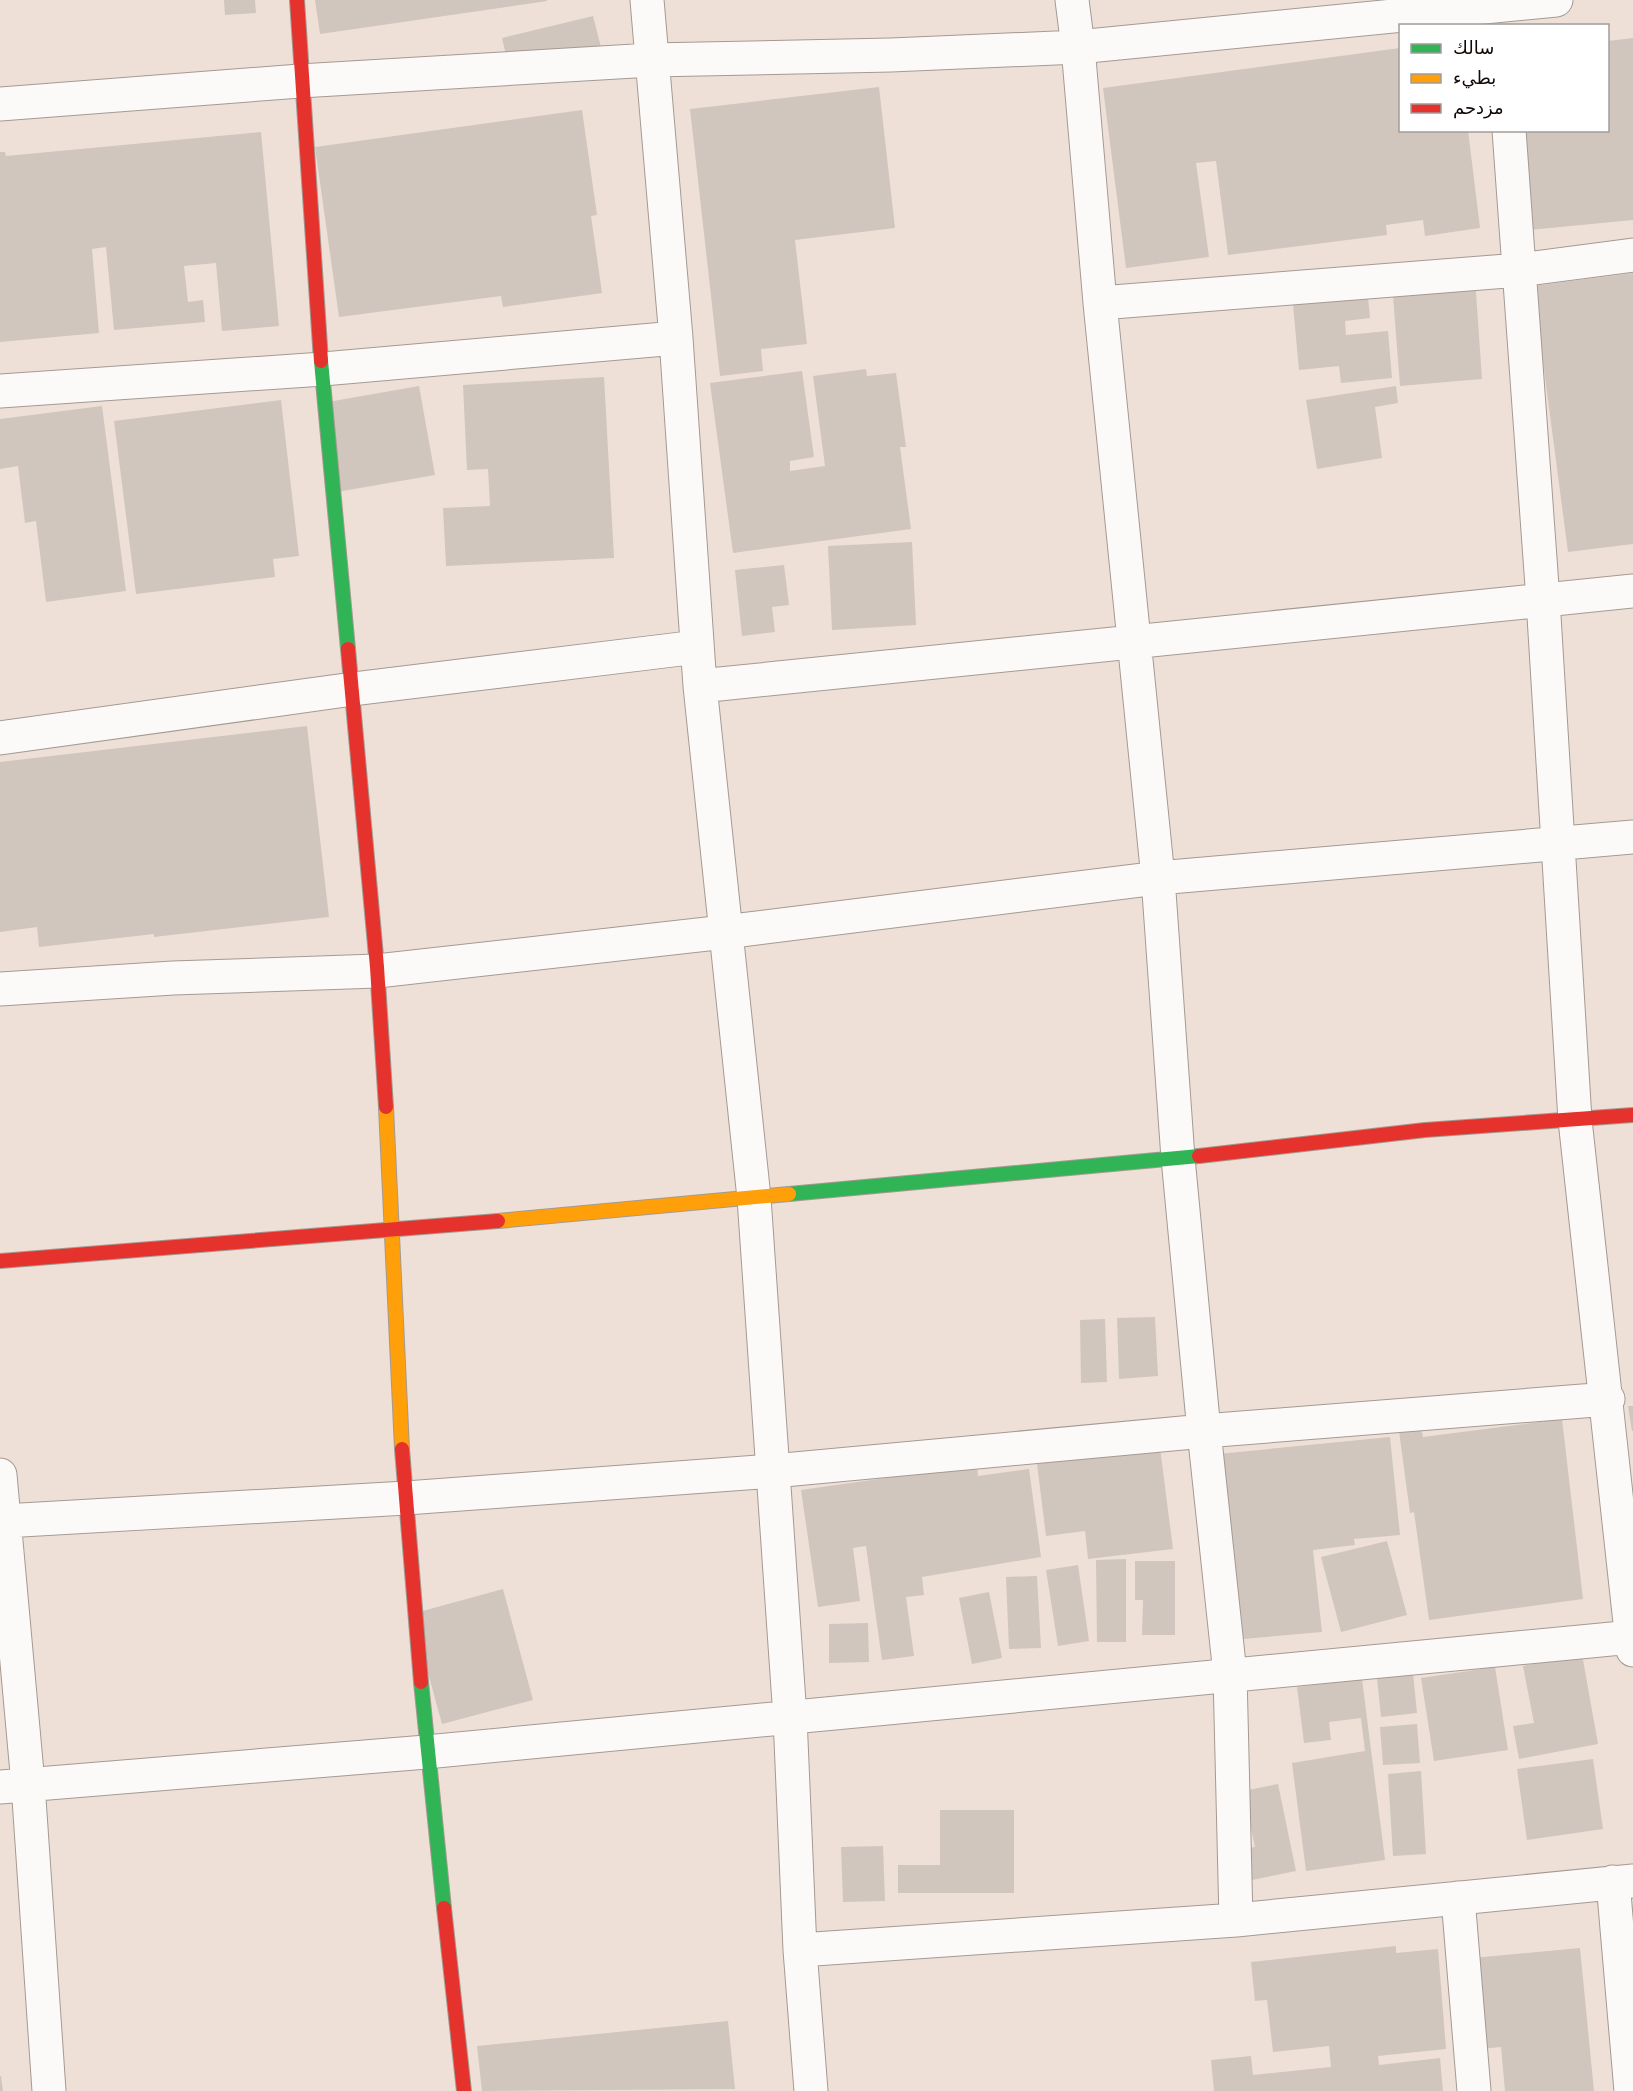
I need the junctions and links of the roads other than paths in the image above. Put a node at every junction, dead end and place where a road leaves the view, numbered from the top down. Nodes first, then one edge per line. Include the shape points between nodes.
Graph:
1 (297, 0) edge
2 (647, 0) edge
3 (1071, 0) edge
4 (1556, 0) edge
5 (1502, 11) edge
6 (1078, 47) junction
7 (651, 60) junction
8 (300, 81) junction
9 (0, 104) edge
10 (1509, 132) edge
11 (1633, 255) edge
12 (1519, 270) junction
13 (1100, 303) junction
14 (676, 338) junction
15 (322, 369) junction
16 (0, 391) edge
17 (1633, 591) edge
18 (1543, 600) junction
19 (1134, 640) junction
20 (697, 647) junction
21 (700, 686) junction
22 (353, 688) junction
23 (0, 738) edge
24 (1633, 837) edge
25 (1557, 843) junction
26 (1158, 879) junction
27 (724, 932) junction
28 (377, 971) junction
29 (0, 989) edge
30 (1633, 1115) edge
31 (1575, 1120) junction
32 (1178, 1158) junction
33 (754, 1198) junction
34 (393, 1230) junction
35 (0, 1261) edge
36 (1608, 1399) junction
37 (1204, 1431) junction
38 (773, 1471) junction
39 (0, 1475) edge
40 (406, 1498) junction
41 (4, 1521) junction
42 (1633, 1642) edge
43 (1230, 1674) junction
44 (790, 1717) junction
45 (426, 1752) junction
46 (14, 1786) edge
47 (1623, 1882) edge
48 (1458, 1898) junction
49 (1236, 1920) junction
50 (800, 1950) junction
51 (49, 2091) edge
52 (464, 2091) edge
53 (811, 2091) edge
54 (1474, 2091) edge
55 (1631, 2091) edge

1 - 8 street
2 - 7 street
3 - 6 street
4 - 5 street
5 - 6 street
6 - 7 street via 891,56
6 - 13 street
7 - 8 street
7 - 14 street
8 - 9 street
8 - 15 street
10 - 12 street
11 - 12 street
12 - 13 street
12 - 18 street
13 - 19 street
14 - 15 street
14 - 20 street
15 - 16 street
15 - 22 street
17 - 18 street
18 - 19 street
18 - 25 street
19 - 21 street
19 - 26 street
20 - 21 street
20 - 22 street
21 - 27 street
22 - 23 street
22 - 28 street
24 - 25 street
25 - 26 street
25 - 31 street
26 - 27 street
26 - 32 street
27 - 28 street
27 - 33 street
28 - 29 street
28 - 34 street
30 - 31 street
31 - 32 street via 1425,1130
31 - 36 street
32 - 33 street
32 - 37 street
33 - 34 street
33 - 38 street
34 - 35 street
34 - 40 street
36 - 37 street
36 - 42 street
37 - 38 street
37 - 43 street
38 - 40 street
38 - 44 street
39 - 41 street
40 - 41 street
40 - 45 street
41 - 46 street
42 - 43 street
43 - 44 street
43 - 49 street
44 - 45 street
44 - 50 street
45 - 46 street
45 - 52 street
46 - 51 street
47 - 48 street
47 - 55 street
48 - 49 street
48 - 54 street
49 - 50 street
50 - 53 street

